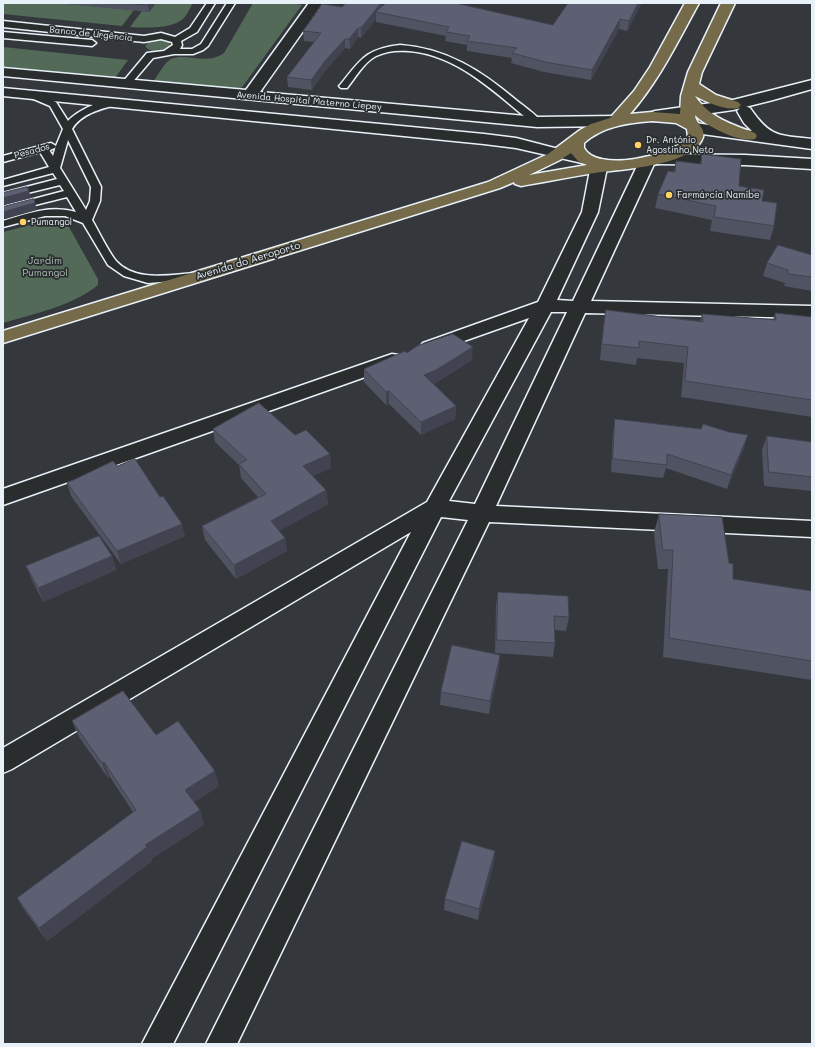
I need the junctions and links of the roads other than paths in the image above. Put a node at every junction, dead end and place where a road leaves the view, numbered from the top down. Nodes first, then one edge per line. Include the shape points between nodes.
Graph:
1 (211, 3) edge
2 (231, 3) edge
3 (316, 3) edge
4 (692, 3) edge
5 (728, 3) edge
6 (3, 24) edge
7 (3, 35) edge
8 (144, 39) junction
9 (176, 40) junction
10 (98, 44) dead end
11 (172, 51) junction
12 (150, 55) junction
13 (3, 72) edge
14 (127, 84) junction
15 (812, 84) edge
16 (344, 86) dead end
17 (3, 92) edge
18 (32, 95) junction
19 (250, 95) junction
20 (113, 103) junction
21 (739, 108) junction
22 (691, 109) junction
23 (616, 121) junction
24 (537, 122) junction
25 (712, 122) junction
26 (67, 128) junction
27 (749, 136) junction
28 (774, 140) junction
29 (577, 141) junction
30 (62, 143) junction
31 (812, 144) edge
32 (559, 154) junction
33 (3, 159) edge
34 (49, 159) junction
35 (643, 162) junction
36 (596, 164) junction
37 (812, 164) edge
38 (3, 167) edge
39 (3, 175) edge
40 (3, 183) edge
41 (494, 185) junction
42 (68, 190) junction
43 (3, 196) edge
44 (3, 203) edge
45 (3, 210) edge
46 (3, 216) edge
47 (86, 221) junction
48 (3, 224) edge
49 (199, 277) junction
50 (545, 306) junction
51 (578, 308) junction
52 (812, 312) edge
53 (3, 337) edge
54 (3, 498) edge
55 (436, 508) junction
56 (482, 513) junction
57 (812, 529) edge
58 (3, 761) edge
59 (157, 1044) edge
60 (221, 1044) edge

1 - 9 lane via 194,31
2 - 11 lane via 204,46 191,52
3 - 19 street
4 - 23 main road via 640,94
5 - 22 main road via 695,72
6 - 8 lane, Banco de Urgência
7 - 10 lane
8 - 9 lane, Banco de Urgência via 161,36
8 - 12 lane via 140,42 139,50
9 - 11 lane via 178,45
11 - 12 lane
12 - 14 lane
13 - 14 street, Avenida Hospital Materno Liepey
14 - 19 street, Avenida Hospital Materno Liepey
14 - 20 street
15 - 21 street
16 - 24 lane via 372,54 402,47 435,53 481,77
17 - 18 street, Avenida Hospital Materno Liepey
18 - 20 street, Avenida Hospital Materno Liepey
18 - 26 lane via 53,104
19 - 24 street, Avenida Hospital Materno Liepey
20 - 26 lane via 92,108 78,116
20 - 32 street, Avenida Hospital Materno Liepey via 484,139 516,143
21 - 22 street
21 - 22 main road via 700,93
21 - 25 street
21 - 28 street via 755,126
22 - 23 main road via 674,117 655,116
22 - 25 main road
22 - 27 street
22 - 35 main road via 697,134 695,139 671,155
23 - 24 street, Avenida Hospital Materno Liepey
23 - 29 main road via 587,132
25 - 27 main road
26 - 30 lane
26 - 47 lane via 96,187 95,201
27 - 28 street
28 - 31 street
29 - 32 main road
29 - 36 main road via 577,151 582,157
30 - 34 lane
30 - 34 lane, Pesados
32 - 36 street, Avenida Hospital Materno Liepey
32 - 41 main road
33 - 34 lane, Pesados
34 - 38 lane, Pesados
34 - 39 lane, Pesados
34 - 40 lane, Pesados
34 - 42 lane
35 - 36 main road
35 - 37 street via 745,160
35 - 51 street
36 - 41 main road
36 - 50 street via 590,212
41 - 49 main road, Avenida do Aeroporto
42 - 43 lane
42 - 44 lane
42 - 45 lane
42 - 46 lane
42 - 47 lane
47 - 48 lane via 64,211 45,213
47 - 49 lane via 112,263 128,274 148,279
49 - 53 main road, Avenida do Aeroporto
50 - 51 street
50 - 54 street
50 - 55 street
51 - 52 street
51 - 56 street
55 - 56 street
55 - 58 street
55 - 59 street
56 - 57 street
56 - 60 street

